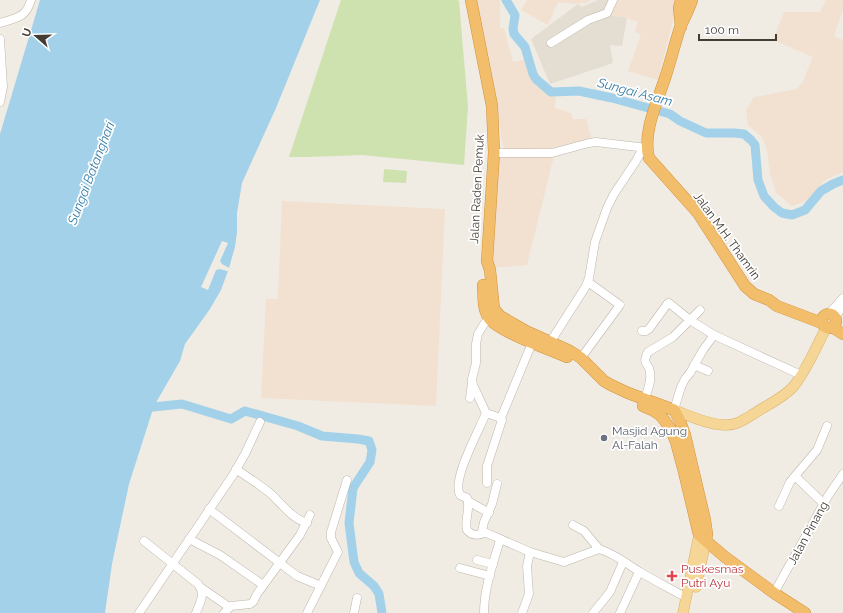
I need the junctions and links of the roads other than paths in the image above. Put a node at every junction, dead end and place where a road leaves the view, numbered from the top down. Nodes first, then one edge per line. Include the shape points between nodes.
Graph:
1 (31, 0) edge
2 (471, 0) edge
3 (613, 0) edge
4 (681, 0) edge
5 (692, 0) edge
6 (0, 23) edge
7 (681, 27) junction
8 (0, 39) edge
9 (551, 43) dead end
10 (0, 102) edge
11 (645, 148) junction
12 (494, 152) junction
13 (588, 282) junction
14 (843, 298) edge
15 (843, 307) edge
16 (700, 310) dead end
17 (492, 315) junction
18 (690, 320) junction
19 (831, 322) edge
20 (642, 330) dead end
21 (843, 334) edge
22 (714, 335) junction
23 (550, 341) junction
24 (532, 343) junction
25 (581, 358) junction
26 (694, 365) junction
27 (708, 371) dead end
28 (801, 375) junction
29 (472, 383) junction
30 (470, 398) dead end
31 (644, 403) junction
32 (657, 408) junction
33 (674, 410) junction
34 (486, 413) junction
35 (501, 418) junction
36 (701, 419) junction
37 (260, 422) dead end
38 (827, 426) dead end
39 (685, 435) junction
40 (236, 469) junction
41 (843, 474) edge
42 (795, 476) junction
43 (347, 480) dead end
44 (487, 483) dead end
45 (497, 484) dead end
46 (468, 501) junction
47 (824, 504) junction
48 (780, 506) dead end
49 (209, 509) junction
50 (489, 513) junction
51 (573, 525) dead end
52 (484, 533) junction
53 (703, 538) junction
54 (189, 539) junction
55 (500, 540) junction
56 (144, 541) dead end
57 (599, 549) junction
58 (530, 552) junction
59 (477, 560) dead end
60 (624, 562) junction
61 (279, 563) junction
62 (172, 564) junction
63 (493, 564) junction
64 (460, 568) dead end
65 (639, 572) junction
66 (490, 576) junction
67 (263, 585) junction
68 (200, 586) junction
69 (321, 586) junction
70 (774, 593) junction
71 (357, 598) dead end
72 (687, 598) junction
73 (226, 611) edge
74 (139, 613) edge
75 (196, 613) edge
76 (307, 613) edge
77 (354, 613) edge
78 (484, 613) edge
79 (522, 613) edge
80 (593, 613) edge
81 (620, 613) edge
82 (684, 613) edge
83 (690, 613) edge
84 (805, 613) edge

1 - 6 street via 25,13
2 - 12 highway, Jalan Raden Pemuk via 492,106
3 - 9 street via 607,13 588,20
4 - 7 highway
5 - 7 highway
7 - 11 highway
8 - 10 street via 3,87
11 - 12 street via 596,142 552,152
11 - 13 street via 607,208 594,242
11 - 19 highway, Jalan M.H. Thamrin via 655,166 698,213 745,286 754,294 777,306
12 - 17 highway, Jalan Raden Pemuk via 487,261 490,270
13 - 23 street
13 - 25 street via 620,305
14 - 19 street
15 - 19 street
16 - 18 street
17 - 23 highway
17 - 24 highway via 496,325
17 - 29 street via 478,334
18 - 20 street via 668,302 654,323 646,331
18 - 22 street
18 - 31 street via 673,337 648,352 645,360 650,377
19 - 21 highway, Jalan M.H. Thamrin
19 - 28 main road
22 - 26 street
22 - 28 street
23 - 25 highway
24 - 31 highway via 571,359 612,394
24 - 35 street
25 - 31 highway via 608,383
26 - 27 street
26 - 33 street via 681,387
28 - 36 main road via 792,388 742,421 725,425
29 - 30 street
29 - 34 street
31 - 32 highway
32 - 33 highway
32 - 53 highway via 676,442
33 - 36 main road
33 - 39 highway
34 - 35 street
34 - 46 street via 459,477 458,493
35 - 44 street via 487,466
36 - 39 main road via 691,423
37 - 40 street
38 - 42 street via 817,450
39 - 53 highway via 707,534
40 - 49 street
40 - 61 street via 296,517 302,521 308,519 300,536
41 - 47 street, Jalan Pinang
42 - 47 street
42 - 48 street
43 - 69 street via 331,532 338,552
45 - 50 street
46 - 50 street
46 - 52 street via 467,530 474,535
47 - 70 street, Jalan Pinang
49 - 54 street
49 - 61 street
50 - 52 street via 481,529
51 - 57 street via 584,531
52 - 55 street
53 - 70 highway
53 - 72 main road
53 - 83 main road
54 - 62 street
54 - 67 street
55 - 58 street
55 - 63 street
56 - 62 street
57 - 58 street via 564,562
57 - 60 street
58 - 79 street via 527,566 529,594
59 - 63 street
60 - 65 street
60 - 80 street via 610,592
61 - 67 street
61 - 69 street via 296,576
62 - 68 street
62 - 74 street
63 - 66 street
64 - 66 street
65 - 72 street
65 - 81 street
66 - 78 street
67 - 73 street via 252,604
68 - 73 street
68 - 75 street via 202,594
69 - 76 street
70 - 84 highway
71 - 77 street
72 - 82 main road

